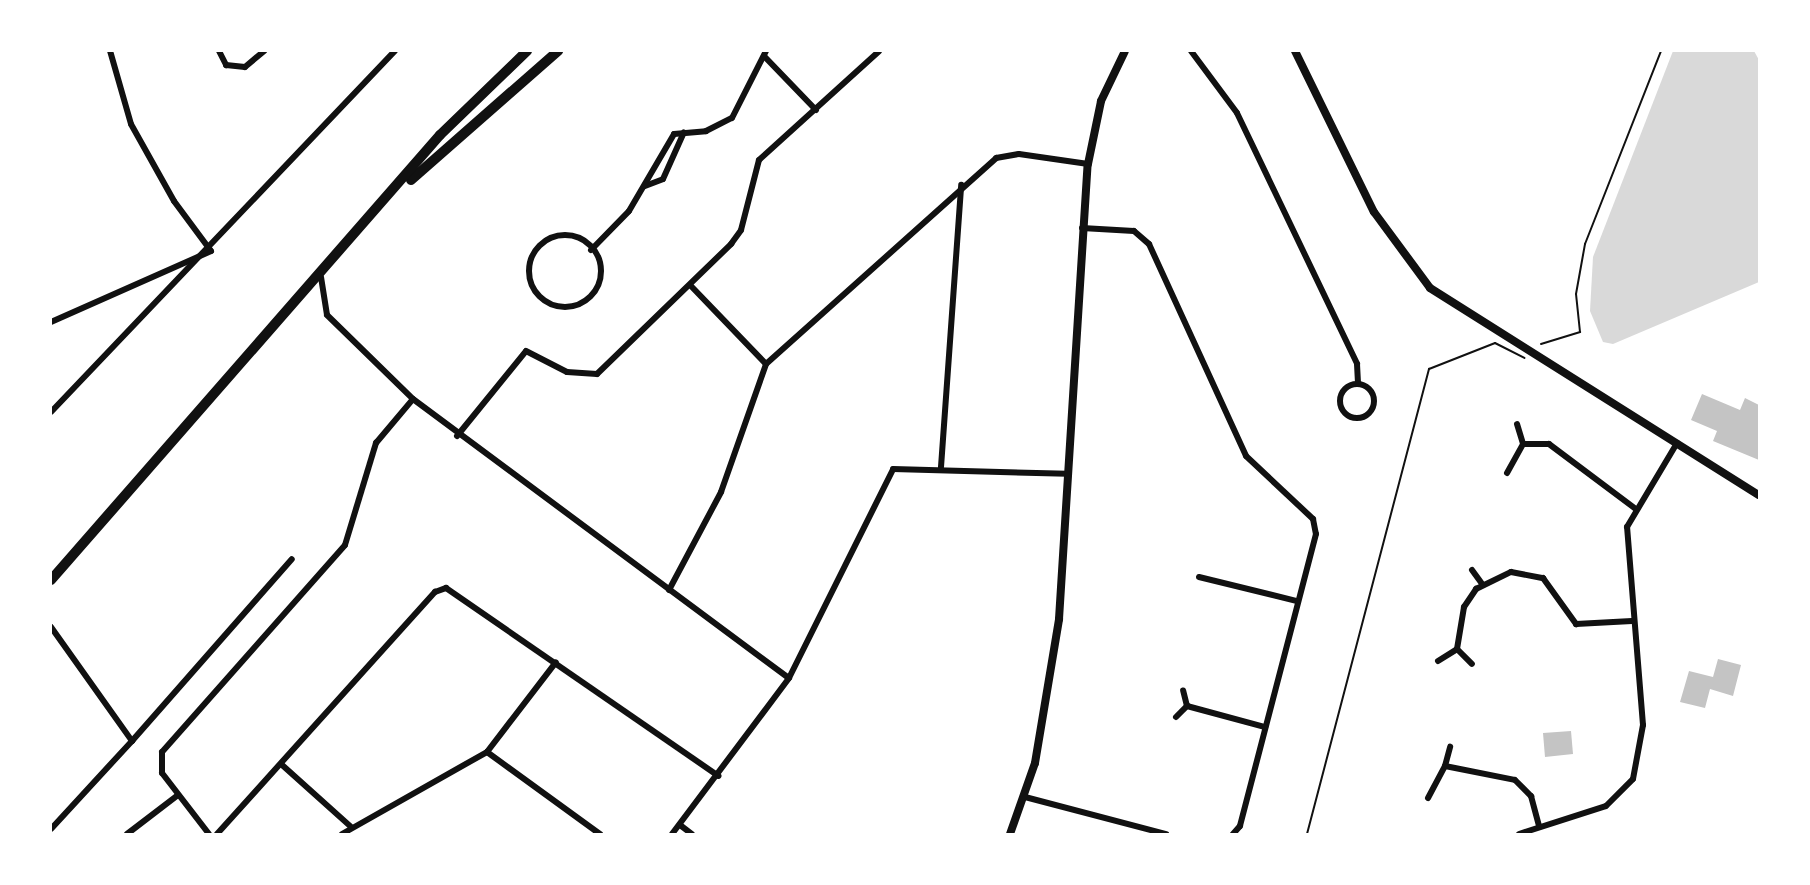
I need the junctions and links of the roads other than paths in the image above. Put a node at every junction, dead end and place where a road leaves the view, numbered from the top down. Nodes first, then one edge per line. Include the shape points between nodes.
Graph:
1 (110, 51) edge
2 (219, 51) edge
3 (264, 51) edge
4 (395, 51) edge
5 (527, 51) edge
6 (558, 51) edge
7 (879, 51) edge
8 (1125, 51) edge
9 (1191, 51) edge
10 (1295, 51) edge
11 (765, 53) edge
12 (816, 110) junction
13 (684, 132) junction
14 (1088, 164) junction
15 (961, 185) junction
16 (645, 186) junction
17 (374, 216) junction
18 (1082, 228) junction
19 (591, 250) junction
20 (211, 251) junction
21 (321, 277) junction
22 (691, 286) junction
23 (51, 322) edge
24 (766, 364) junction
25 (1358, 384) junction
26 (413, 399) junction
27 (51, 412) edge
28 (1517, 424) dead end
29 (457, 436) junction
30 (1677, 443) junction
31 (1523, 444) junction
32 (941, 467) junction
33 (1507, 473) dead end
34 (1067, 474) junction
35 (1759, 495) edge
36 (1636, 509) junction
37 (292, 559) dead end
38 (1472, 570) dead end
39 (1199, 577) dead end
40 (51, 580) edge
41 (1482, 584) junction
42 (669, 590) junction
43 (1297, 601) junction
44 (1632, 621) junction
45 (51, 627) edge
46 (1457, 649) junction
47 (1438, 661) dead end
48 (556, 662) junction
49 (1472, 664) dead end
50 (789, 678) junction
51 (1182, 690) dead end
52 (1187, 706) junction
53 (1176, 717) dead end
54 (1265, 727) junction
55 (132, 741) junction
56 (1450, 747) dead end
57 (486, 752) junction
58 (282, 764) junction
59 (1445, 766) junction
60 (719, 776) junction
61 (178, 795) junction
62 (1025, 797) junction
63 (1429, 797) dead end
64 (680, 825) junction
65 (1539, 825) junction
66 (350, 826) junction
67 (51, 829) edge
68 (127, 834) edge
69 (209, 834) edge
70 (217, 834) edge
71 (342, 834) edge
72 (600, 834) edge
73 (672, 834) edge
74 (692, 834) edge
75 (1010, 834) edge
76 (1166, 834) edge
77 (1233, 834) edge
78 (1519, 834) edge

1 - 20 street via 131,124 174,201
2 - 3 street via 226,65 245,67
4 - 20 street
5 - 17 highway via 440,135
6 - 17 highway via 449,143
7 - 12 street
8 - 14 street via 1101,101
9 - 25 street via 1237,113 1357,364
10 - 30 street via 1374,212 1423,280
11 - 12 street
11 - 13 street via 732,118 706,131
12 - 22 street via 759,160 741,230
13 - 16 street via 665,142
13 - 16 street via 663,179
14 - 15 street via 1006,154
14 - 18 street
15 - 24 street
15 - 32 street
16 - 19 street
17 - 21 highway
18 - 34 street
18 - 43 street via 1134,231 1149,244 1246,456 1313,519 1316,534
19 - 19 street via 568,232 550,234 529,271 532,292 553,304 578,304 603,275
20 - 23 street
20 - 27 street
21 - 26 street via 327,315
21 - 40 highway
22 - 24 street
22 - 29 street via 597,374 567,372 537,352 518,355
24 - 42 street via 721,492
25 - 25 street via 1370,390 1372,407 1350,417 1340,399
26 - 29 street
26 - 61 street via 376,443 345,545 162,752 162,773
28 - 31 street
29 - 42 street
30 - 35 street
30 - 36 street
31 - 33 street
31 - 36 street via 1560,449 1601,489
32 - 34 street
32 - 50 street via 906,465 886,478
34 - 62 street via 1048,701
36 - 44 street via 1624,550
37 - 55 street
38 - 41 street
39 - 43 street
41 - 44 street via 1511,572 1534,573 1550,584 1576,624
41 - 46 street via 1464,607
42 - 50 street
43 - 54 street
44 - 65 street via 1642,744 1633,779 1606,806
45 - 55 street
46 - 47 street
46 - 49 street
48 - 57 street
48 - 58 street via 458,591 435,592
48 - 60 street
50 - 60 street
51 - 52 street
52 - 53 street
52 - 54 street
54 - 77 street
55 - 67 street
56 - 59 street
57 - 66 street
57 - 72 street
58 - 66 street
58 - 70 street
59 - 63 street
59 - 65 street via 1515,780 1531,796
60 - 64 street
61 - 68 street
61 - 69 street
62 - 75 street
62 - 76 street
64 - 73 street
64 - 74 street
65 - 78 street
66 - 71 street

